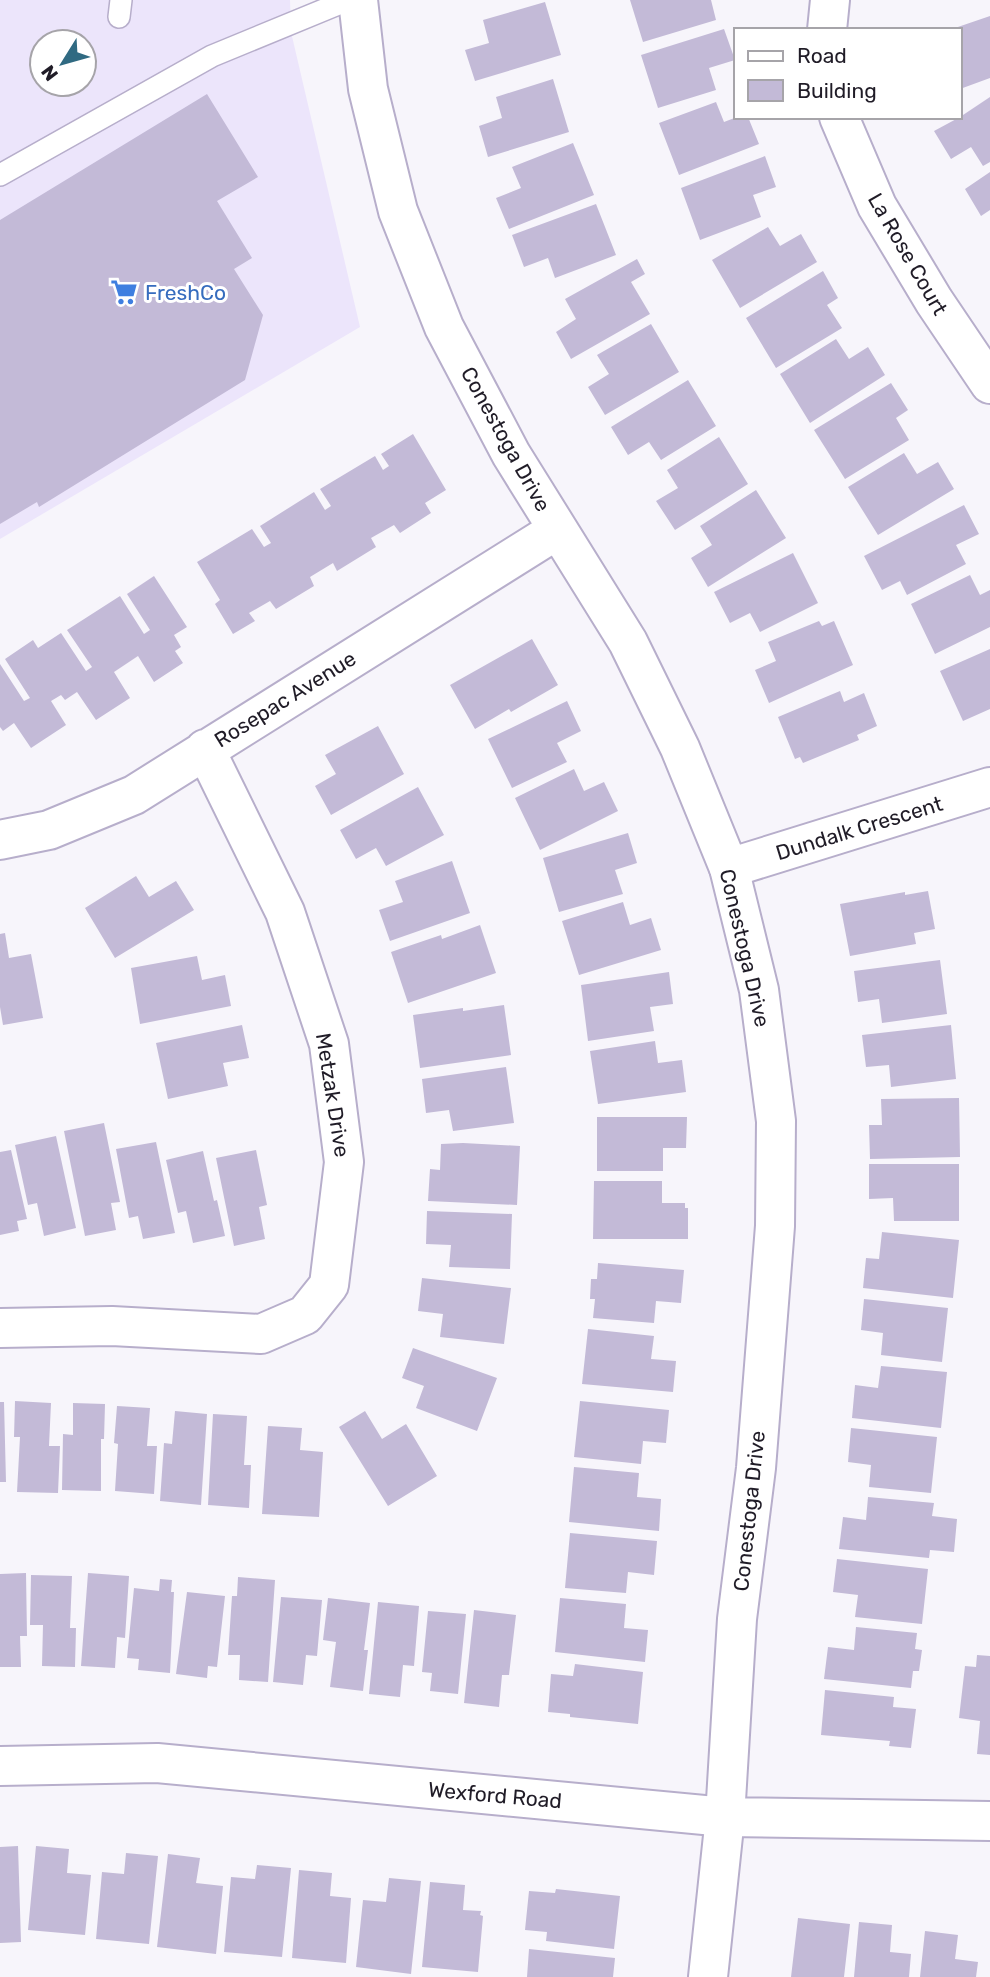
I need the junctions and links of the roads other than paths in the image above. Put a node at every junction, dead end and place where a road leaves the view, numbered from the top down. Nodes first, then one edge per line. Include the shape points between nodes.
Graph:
1 (348, 0) edge
2 (358, 0) edge
3 (830, 0) edge
4 (827, 28) edge
5 (840, 119) edge
6 (0, 175) edge
7 (990, 384) edge
8 (557, 530) junction
9 (205, 749) junction
10 (990, 787) edge
11 (0, 841) edge
12 (729, 869) junction
13 (0, 1328) edge
14 (0, 1766) edge
15 (724, 1817) junction
16 (990, 1821) edge
17 (708, 1977) edge

1 - 6 lane via 212,56
2 - 8 street, Conestoga Drive via 368,89 398,211 444,327
3 - 4 street
5 - 7 street, La Rose Court via 877,206
8 - 9 street, Rosepac Avenue
8 - 12 street, Conestoga Drive via 628,642 680,748
9 - 11 street, Rosepac Avenue via 134,795 49,830
9 - 13 street, Metzak Drive via 285,912 329,1044 344,1163 329,1285 305,1315 261,1334 112,1326
10 - 12 street, Dundalk Crescent
12 - 15 street, Conestoga Drive via 759,990 776,1121 775,1226 756,1468 737,1619
14 - 15 street, Wexford Road via 157,1763
15 - 16 street, Wexford Road
15 - 17 street, Conestoga Drive

